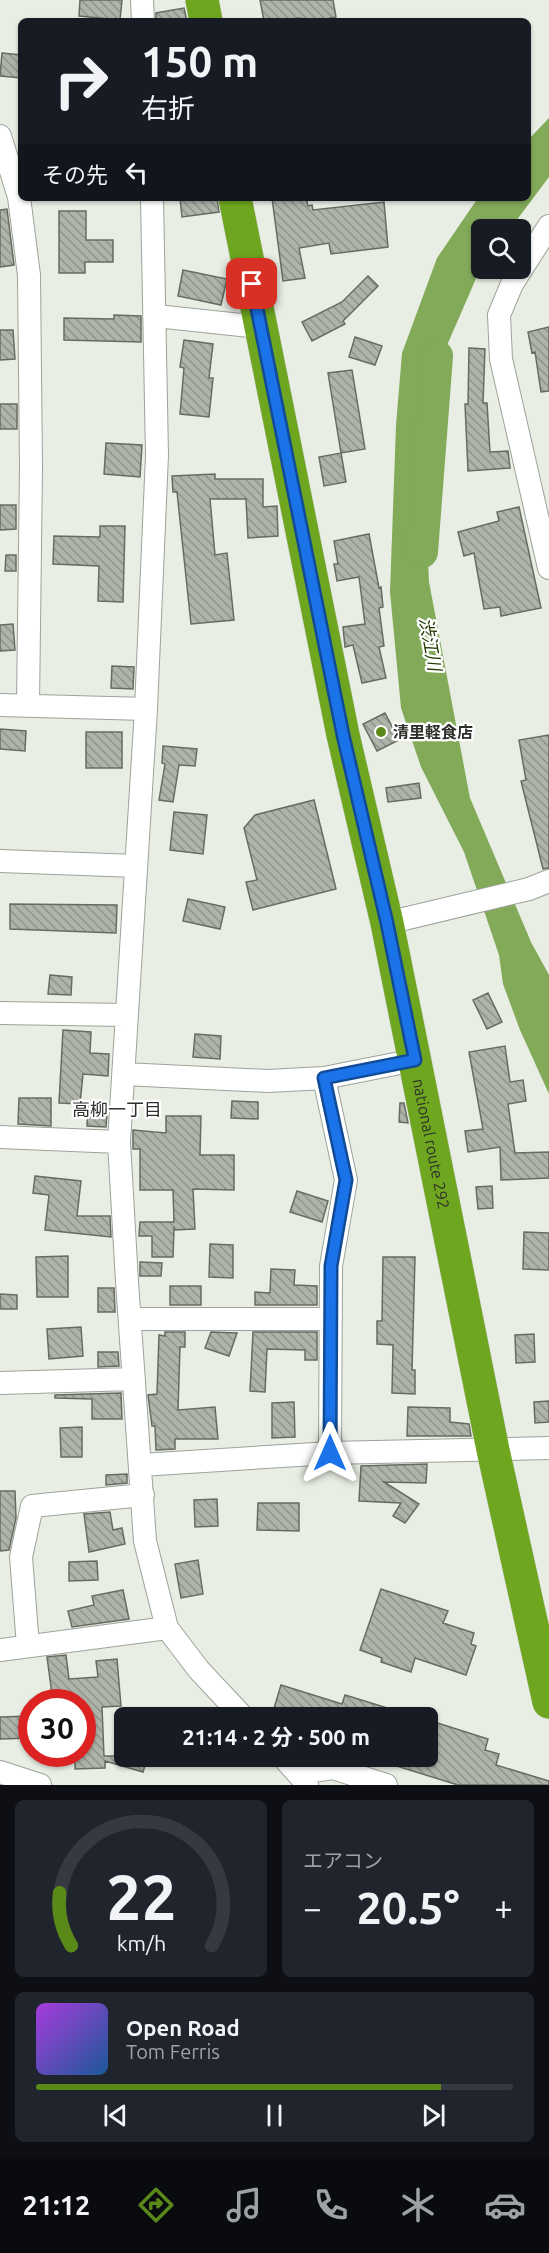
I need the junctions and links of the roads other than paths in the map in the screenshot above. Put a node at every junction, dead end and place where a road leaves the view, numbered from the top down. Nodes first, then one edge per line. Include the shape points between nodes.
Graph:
1 (142, 0) edge
2 (202, 0) edge
3 (143, 18) edge
4 (205, 18) edge
5 (0, 136) edge
6 (13, 198) edge
7 (152, 201) edge
8 (236, 201) edge
9 (549, 226) edge
10 (156, 316) junction
11 (261, 327) junction
12 (539, 477) edge
13 (549, 568) edge
14 (0, 705) edge
15 (28, 705) junction
16 (146, 709) junction
17 (0, 861) edge
18 (136, 866) junction
19 (539, 885) edge
20 (387, 923) junction
21 (0, 1013) edge
22 (126, 1015) junction
23 (415, 1060) junction
24 (124, 1074) junction
25 (324, 1078) junction
26 (0, 1137) edge
27 (119, 1142) junction
28 (130, 1319) junction
29 (331, 1319) junction
30 (134, 1380) junction
31 (0, 1383) edge
32 (549, 1448) edge
33 (493, 1450) junction
34 (330, 1453) junction
35 (141, 1465) junction
36 (143, 1495) junction
37 (167, 1628) junction
38 (28, 1646) junction
39 (0, 1650) edge
40 (549, 1702) edge
41 (234, 1707) edge
42 (289, 1767) edge
43 (0, 1772) edge
44 (299, 1781) edge
45 (40, 1785) edge
46 (386, 1785) edge

1 - 3 street
2 - 4 highway
5 - 6 street
6 - 15 street via 29,275
7 - 10 street
8 - 11 highway, national route 292
9 - 12 street via 512,284 499,315 501,359
10 - 11 street
10 - 16 street via 157,456
11 - 20 highway, national route 292 via 343,735
12 - 13 street
14 - 15 street
15 - 16 street
16 - 18 street
17 - 18 street
18 - 22 street
19 - 20 street
20 - 23 highway, national route 292
21 - 22 street
22 - 24 street
23 - 25 street
23 - 33 highway, national route 292
24 - 25 street via 268,1081
24 - 27 street
25 - 29 street via 346,1180 331,1266
26 - 27 street
27 - 28 street
28 - 29 street
28 - 30 street
29 - 34 street
30 - 31 street
30 - 35 street
32 - 33 street
33 - 34 street
33 - 40 highway, national route 292
34 - 35 street
35 - 36 street
36 - 37 street via 145,1541
36 - 38 street via 32,1506 21,1557
37 - 38 street
37 - 41 street
38 - 39 street
42 - 44 street
43 - 45 street
44 - 46 street via 333,1768

